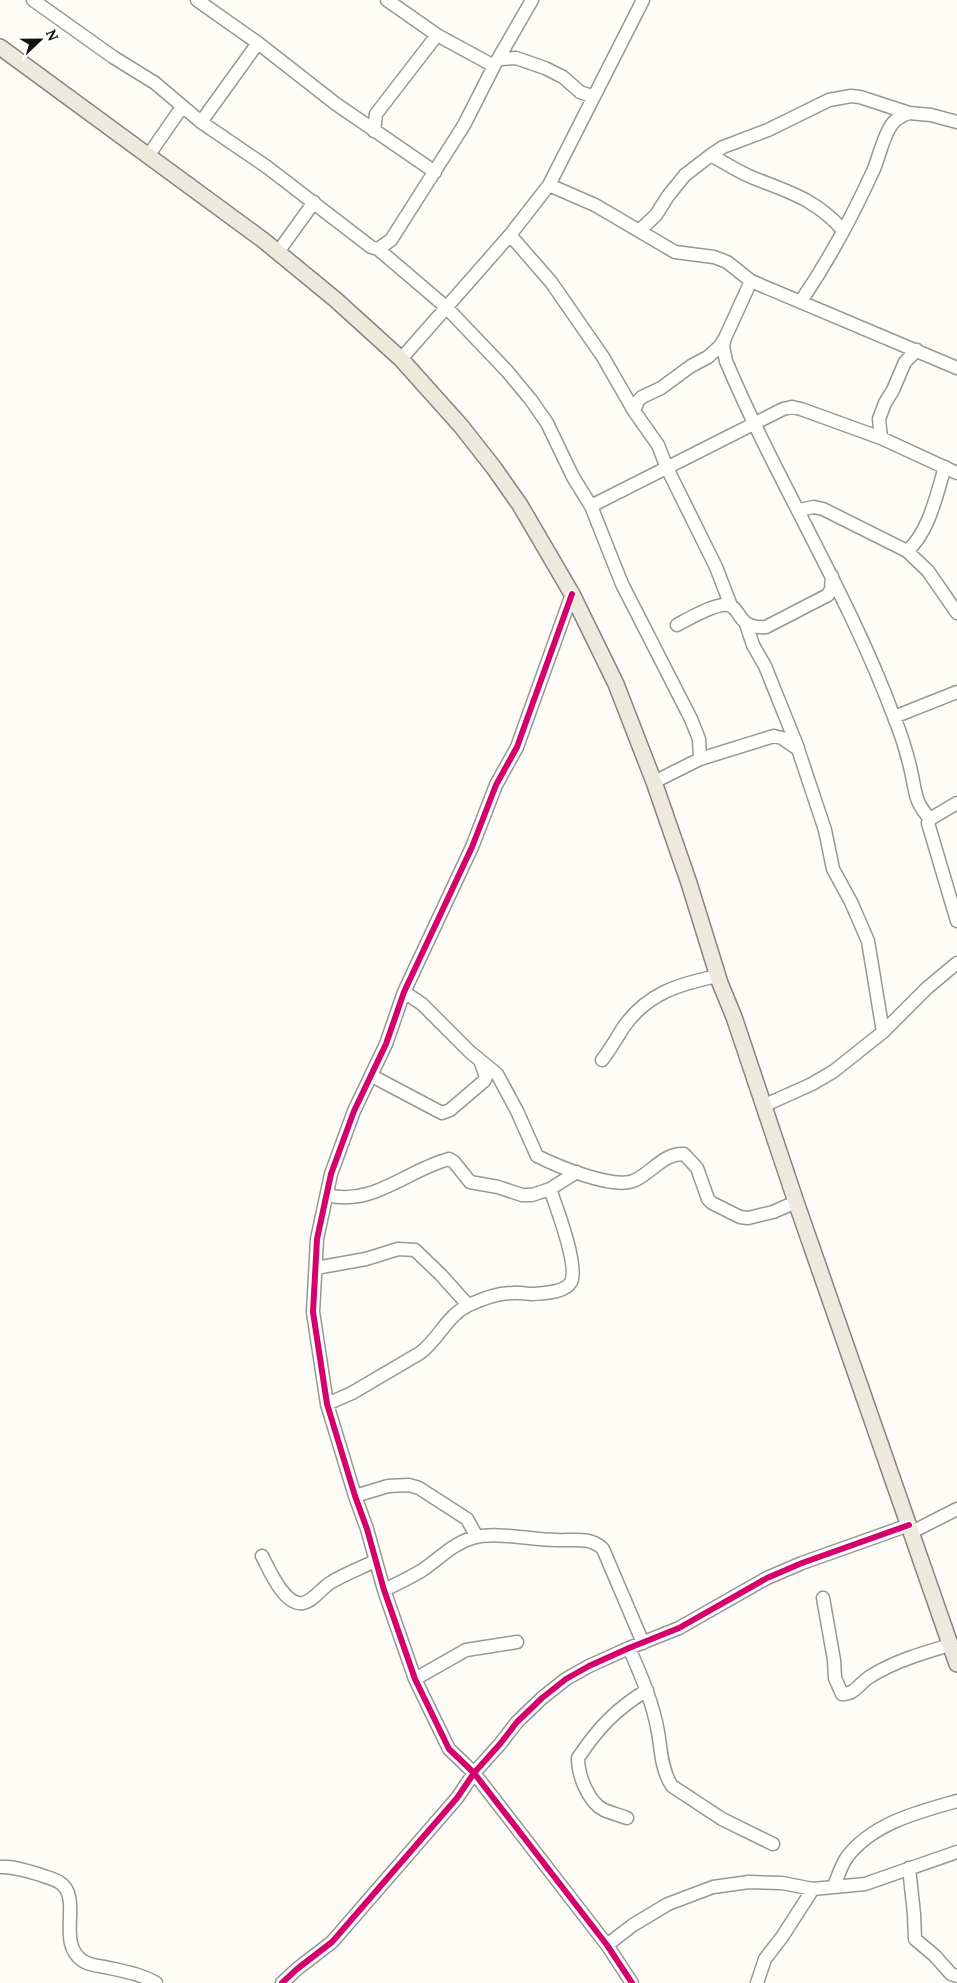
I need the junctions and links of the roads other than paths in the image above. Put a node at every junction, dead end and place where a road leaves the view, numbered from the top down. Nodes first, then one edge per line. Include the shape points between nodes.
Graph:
1 (32, 0) edge
2 (387, 0) edge
3 (643, 0) edge
4 (202, 1) edge
5 (527, 2) edge
6 (437, 35) junction
7 (258, 44) junction
8 (0, 47) edge
9 (497, 63) junction
10 (594, 97) junction
11 (182, 107) junction
12 (909, 113) junction
13 (376, 114) junction
14 (360, 121) junction
15 (200, 122) junction
16 (957, 122) edge
17 (374, 130) junction
18 (711, 155) junction
19 (148, 156) junction
20 (435, 172) junction
21 (549, 185) junction
22 (314, 202) junction
23 (640, 230) junction
24 (843, 230) junction
25 (510, 235) junction
26 (378, 249) junction
27 (278, 252) junction
28 (751, 281) junction
29 (800, 301) junction
30 (446, 308) junction
31 (724, 338) junction
32 (901, 344) junction
33 (917, 350) junction
34 (708, 358) junction
35 (401, 359) junction
36 (726, 361) junction
37 (905, 362) junction
38 (957, 368) edge
39 (634, 410) junction
40 (880, 419) junction
41 (754, 422) junction
42 (861, 431) junction
43 (882, 438) junction
44 (667, 468) junction
45 (951, 470) edge
46 (591, 506) junction
47 (799, 510) junction
48 (907, 551) junction
49 (832, 576) junction
50 (572, 594) junction
51 (731, 606) junction
52 (957, 613) edge
53 (746, 624) junction
54 (677, 625) dead end
55 (957, 692) edge
56 (896, 723) junction
57 (798, 749) junction
58 (700, 759) junction
59 (654, 782) junction
60 (957, 803) edge
61 (930, 819) junction
62 (957, 921) edge
63 (957, 963) edge
64 (718, 976) junction
65 (404, 992) junction
66 (883, 1032) junction
67 (480, 1059) junction
68 (602, 1060) dead end
69 (372, 1076) junction
70 (764, 1106) junction
71 (577, 1172) junction
72 (550, 1189) junction
73 (327, 1195) junction
74 (796, 1202) junction
75 (316, 1268) junction
76 (468, 1305) junction
77 (327, 1404) junction
78 (355, 1496) junction
79 (957, 1509) edge
80 (910, 1529) junction
81 (477, 1537) junction
82 (262, 1556) dead end
83 (375, 1561) junction
84 (384, 1590) junction
85 (823, 1598) dead end
86 (517, 1642) dead end
87 (643, 1643) junction
88 (950, 1645) junction
89 (629, 1648) junction
90 (957, 1664) edge
91 (415, 1679) junction
92 (647, 1690) junction
93 (474, 1773) junction
94 (957, 1801) edge
95 (626, 1818) dead end
96 (773, 1844) dead end
97 (957, 1852) edge
98 (0, 1867) edge
99 (909, 1868) junction
100 (834, 1886) junction
101 (813, 1889) junction
102 (607, 1945) junction
103 (957, 1976) edge
104 (156, 1983) edge
105 (282, 1983) edge
106 (632, 1983) edge
107 (757, 1983) edge

1 - 11 street via 113,58 155,83
2 - 6 street
3 - 10 street
4 - 7 street
5 - 9 street
6 - 9 street
6 - 13 street
7 - 14 street
7 - 15 street
8 - 19 main road
9 - 10 street via 516,58 545,68 563,77 580,92
9 - 20 street
10 - 21 street
11 - 15 street
11 - 19 street
12 - 16 street
12 - 18 street via 860,97 829,100
12 - 24 street via 899,117 889,129
13 - 14 street
13 - 17 street
14 - 17 street
15 - 22 street
17 - 20 street
18 - 23 street via 685,174 656,215
18 - 24 street via 755,179 806,199 830,215
19 - 27 main road
20 - 26 street via 391,240
21 - 23 street via 596,205
21 - 25 street
22 - 26 street via 371,247
22 - 27 street
23 - 28 street via 675,252 727,262
24 - 29 street
25 - 30 street
25 - 39 street via 551,282 603,357
26 - 30 street
27 - 35 main road
28 - 29 street
28 - 31 street
29 - 32 street
30 - 35 street
30 - 46 street via 531,400
31 - 34 street
31 - 36 street
32 - 33 street
32 - 37 street
33 - 37 street
33 - 38 street
34 - 36 street
34 - 39 street via 642,398
35 - 50 main road via 494,468 520,505
36 - 41 street
37 - 40 street
39 - 44 street via 658,445
40 - 42 street
40 - 43 street
41 - 42 street via 792,407
41 - 44 street
41 - 47 street
42 - 43 street
43 - 45 street
44 - 46 street
44 - 51 street
45 - 48 street via 918,539
46 - 58 street via 622,584 691,718 699,740
47 - 48 street via 814,506
47 - 49 street
48 - 52 street via 928,571
49 - 53 street via 828,595 766,627
49 - 56 street
50 - 59 main road via 616,684
50 - 65 street via 517,747 496,786 472,847
51 - 53 street
51 - 54 street via 721,606
53 - 57 street
55 - 56 street via 912,710
56 - 61 street via 911,771 914,794
57 - 58 street via 774,736
57 - 66 street via 825,830 833,869 868,941
58 - 59 street
59 - 64 main road
60 - 61 street
61 - 62 street via 933,844
63 - 66 street
64 - 68 street via 672,987 644,1005 624,1027
64 - 70 main road
65 - 67 street via 422,1004
65 - 69 street
66 - 70 street via 834,1071
67 - 69 street via 486,1077 484,1081 442,1113
67 - 71 street via 503,1082 537,1156
69 - 73 street via 354,1111
70 - 74 main road
71 - 72 street
71 - 74 street via 616,1182 634,1181 669,1157 684,1154 697,1168 708,1199 740,1217 772,1212
72 - 73 street via 522,1195 470,1182 449,1159 368,1194 337,1198
72 - 76 street via 569,1248 571,1282 555,1291 513,1292
73 - 75 street
74 - 80 main road
75 - 76 street via 366,1259 398,1249 415,1250
75 - 77 street via 313,1312
76 - 77 street via 447,1322 420,1353
77 - 78 street
78 - 81 street via 388,1486 419,1488 467,1519
78 - 83 street
79 - 80 street
80 - 87 street via 776,1574 679,1628
80 - 88 main road
81 - 84 street via 456,1545 422,1570
81 - 87 street via 585,1540 600,1545
82 - 83 street via 282,1592 301,1603 334,1580
83 - 84 street
84 - 91 street
85 - 88 street via 835,1678 842,1694 851,1693 865,1679 886,1668
86 - 91 street via 466,1650
87 - 89 street
88 - 90 main road
89 - 92 street
89 - 93 street via 566,1679 542,1698
91 - 93 street via 448,1749
92 - 95 street via 624,1704 603,1723 578,1758 590,1795 603,1809
92 - 96 street via 659,1733 663,1765 672,1786 722,1819
93 - 102 street
93 - 105 street via 457,1798 332,1942
94 - 100 street via 910,1815 872,1834 847,1858
97 - 99 street
98 - 104 street via 31,1872 59,1882 67,1890 71,1906 71,1943 83,1961
99 - 100 street via 865,1884
99 - 103 street via 915,1939
100 - 101 street
101 - 102 street via 749,1882 713,1887 668,1904
101 - 107 street via 765,1959
102 - 106 street

